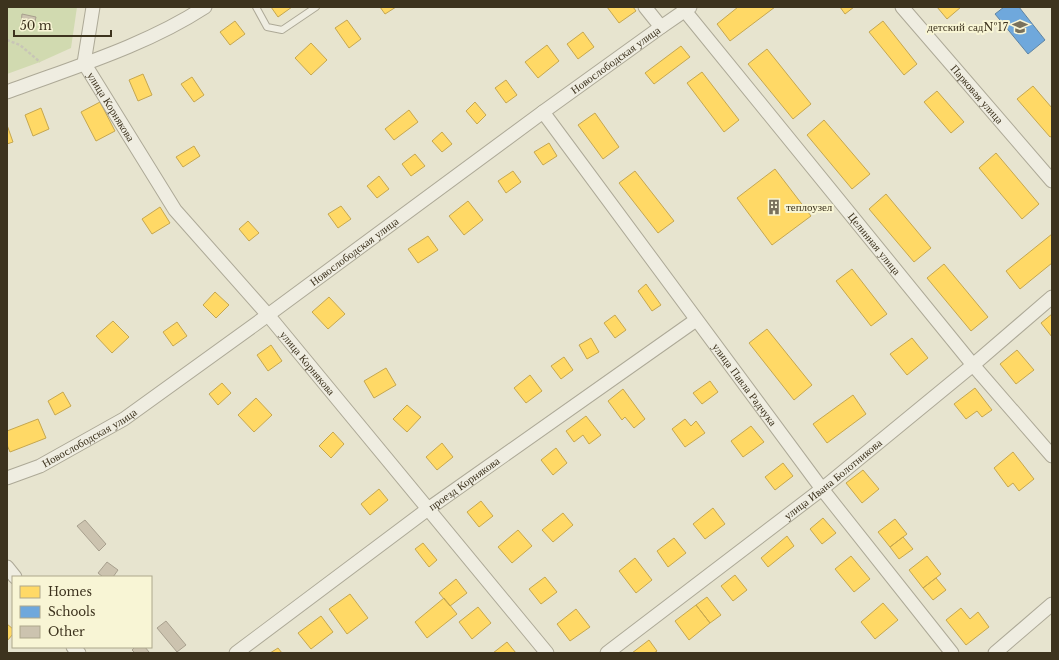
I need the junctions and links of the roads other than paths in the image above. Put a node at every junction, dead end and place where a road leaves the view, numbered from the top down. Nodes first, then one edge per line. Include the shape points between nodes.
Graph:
1 (93, 7) edge
2 (205, 7) edge
3 (256, 7) edge
4 (316, 7) edge
5 (645, 7) edge
6 (902, 7) edge
7 (687, 9) edge
8 (661, 27) junction
9 (84, 63) junction
10 (7, 92) edge
11 (543, 112) junction
12 (1052, 181) edge
13 (1052, 297) edge
14 (268, 315) junction
15 (696, 320) junction
16 (973, 365) junction
17 (1052, 456) edge
18 (7, 478) edge
19 (822, 489) junction
20 (428, 509) junction
21 (7, 567) edge
22 (14, 576) edge
23 (1052, 604) edge
24 (236, 653) edge
25 (547, 653) edge
26 (607, 653) edge
27 (952, 653) edge
28 (994, 653) edge

1 - 9 street
2 - 9 street via 124,49
3 - 4 lane via 267,27 282,30
5 - 8 street
6 - 12 street, Парковая улица
7 - 8 street, Новослободская улица
7 - 16 street, Целинная улица
8 - 11 street, Новослободская улица
9 - 10 street
9 - 14 street, улица Корнякова via 175,210
11 - 14 street, Новослободская улица
11 - 15 street, улица Павла Радчука
13 - 16 street, улица Ивана Болотникова
14 - 18 street, Новослободская улица via 124,419 40,466
14 - 20 street, улица Корнякова
15 - 19 street, улица Павла Радчука
15 - 20 street, проезд Корнякова
16 - 17 street, Целинная улица
16 - 19 street, улица Ивана Болотникова
19 - 26 street, улица Ивана Болотникова
19 - 27 street, улица Павла Радчука
20 - 24 street, проезд Корнякова
20 - 25 street, улица Корнякова
21 - 22 street
23 - 28 street

